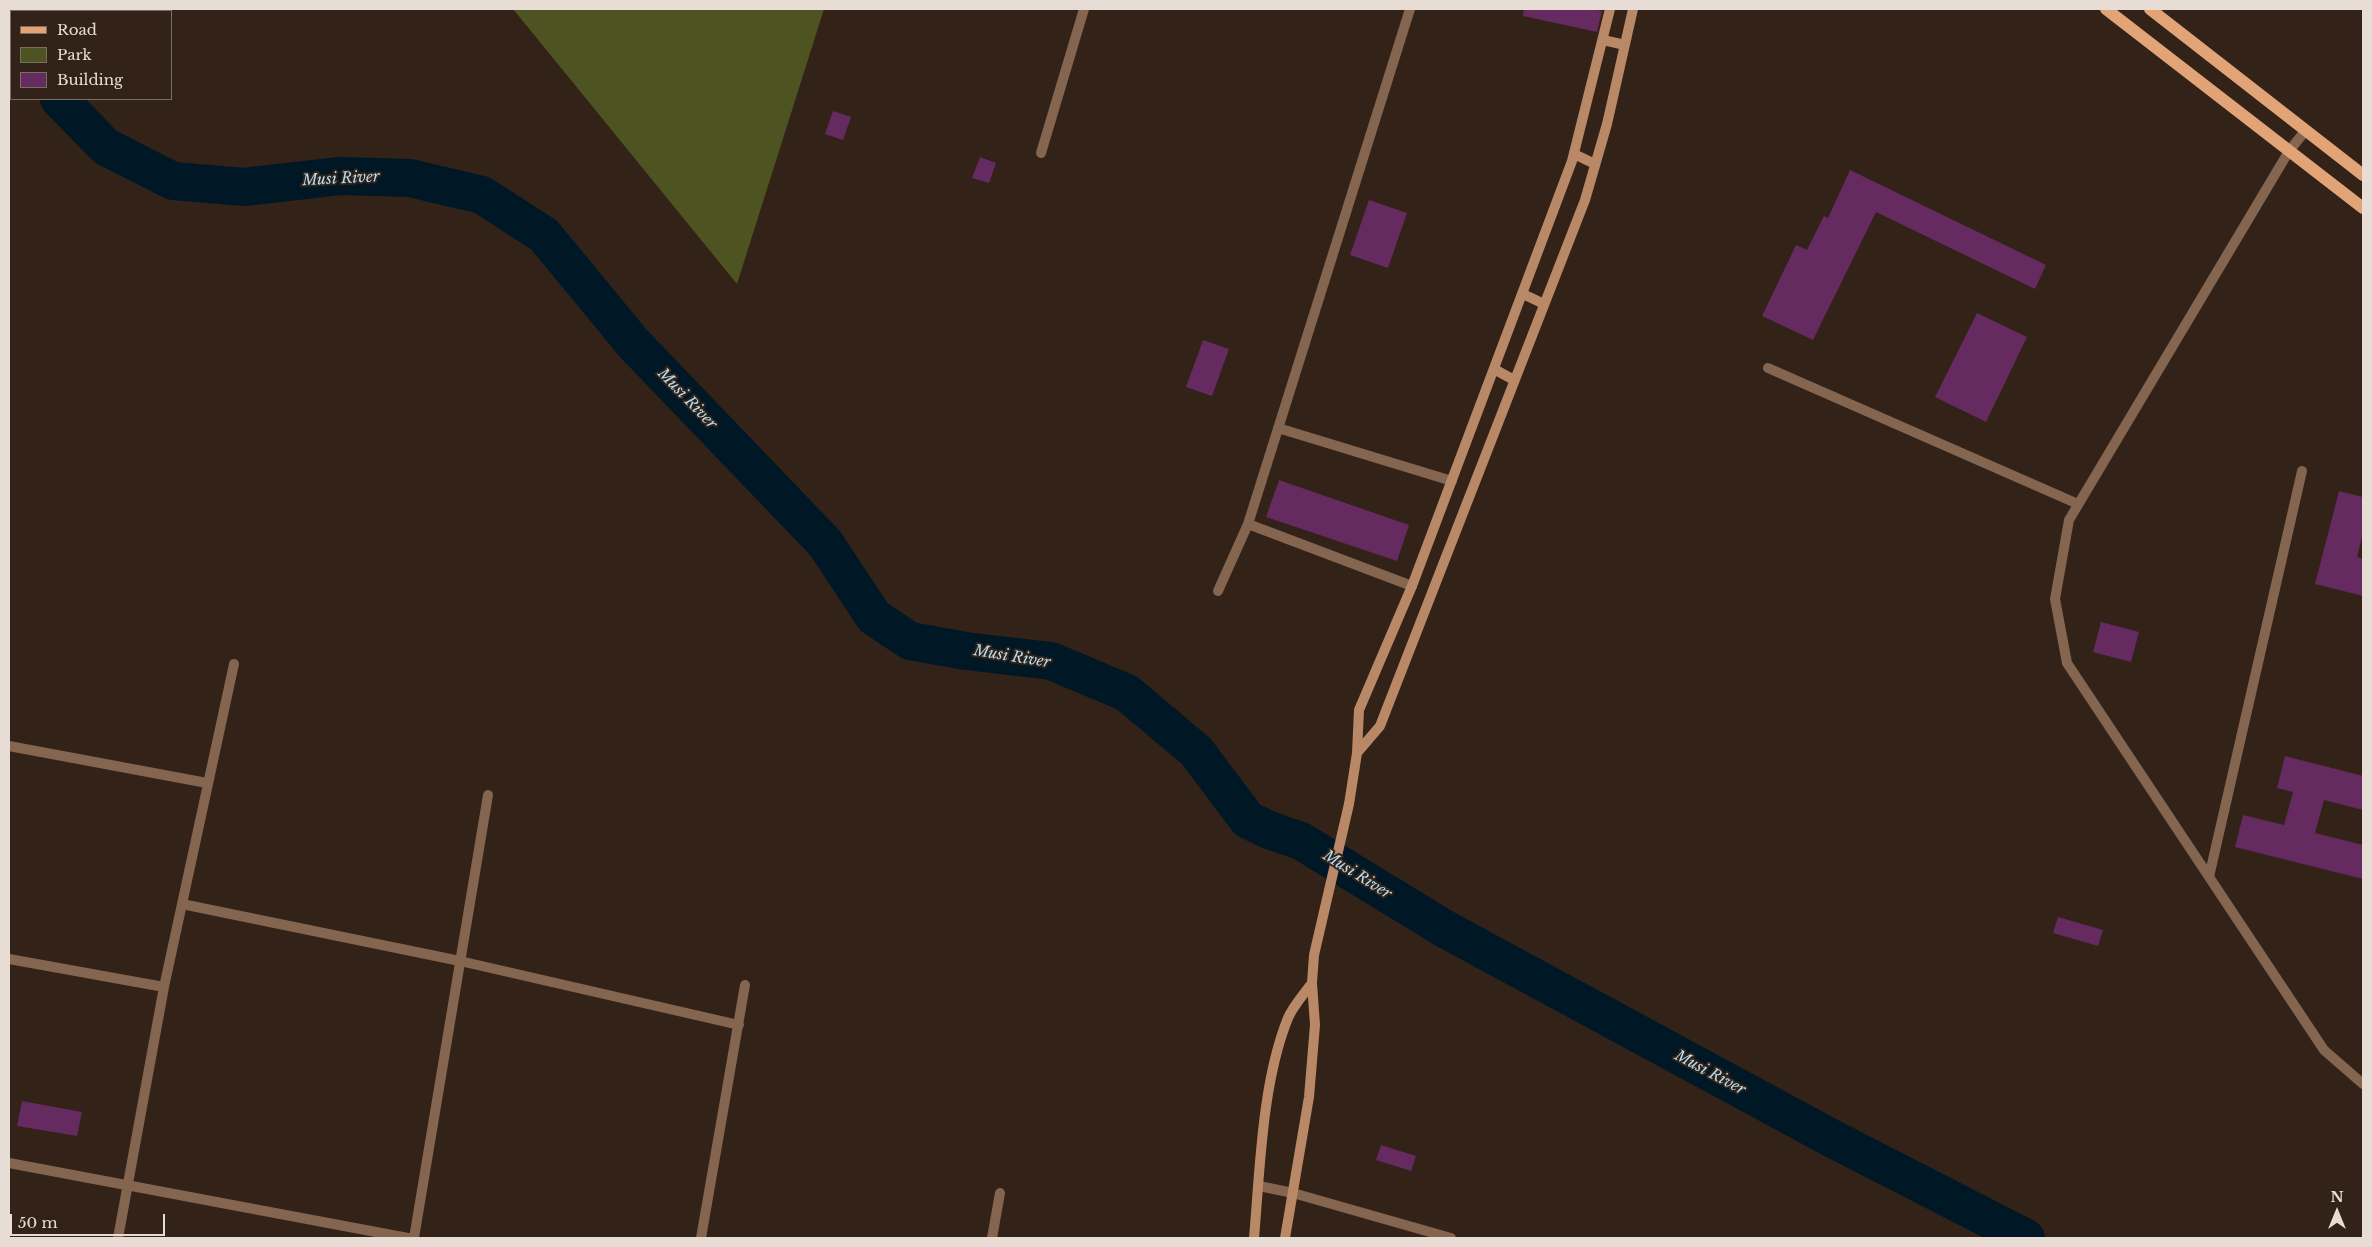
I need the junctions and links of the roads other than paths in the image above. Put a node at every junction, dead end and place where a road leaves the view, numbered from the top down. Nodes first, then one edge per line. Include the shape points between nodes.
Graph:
1 (1084, 9) edge
2 (1410, 9) edge
3 (1610, 9) edge
4 (1633, 9) edge
5 (2106, 9) edge
6 (2150, 9) edge
7 (1603, 40) junction
8 (1625, 45) junction
9 (2306, 130) junction
10 (2289, 151) junction
11 (1041, 153) dead end
12 (1574, 154) junction
13 (1596, 164) junction
14 (2363, 175) edge
15 (2363, 208) edge
16 (1523, 294) junction
17 (1544, 304) junction
18 (1768, 368) dead end
19 (1494, 369) junction
20 (1514, 380) junction
21 (1278, 428) junction
22 (2302, 471) dead end
23 (1452, 481) junction
24 (2078, 504) junction
25 (1248, 524) junction
26 (1412, 586) junction
27 (1218, 590) dead end
28 (234, 664) dead end
29 (9, 746) edge
30 (1357, 752) junction
31 (207, 783) junction
32 (488, 795) dead end
33 (2209, 877) junction
34 (182, 904) junction
35 (9, 959) edge
36 (460, 961) junction
37 (1312, 983) junction
38 (745, 985) dead end
39 (164, 987) junction
40 (739, 1025) junction
41 (2363, 1084) edge
42 (9, 1163) edge
43 (128, 1185) junction
44 (1259, 1186) junction
45 (1294, 1192) junction
46 (1000, 1193) dead end
47 (118, 1238) edge
48 (408, 1238) edge
49 (414, 1238) edge
50 (701, 1238) edge
51 (992, 1238) edge
52 (1254, 1238) edge
53 (1285, 1238) edge
54 (1451, 1238) edge

1 - 11 street
2 - 21 street
3 - 7 street
4 - 8 street
5 - 10 main road
6 - 9 main road
7 - 8 street
7 - 12 street
8 - 13 street
9 - 10 street
9 - 14 main road
10 - 15 main road
10 - 24 street
12 - 13 street
12 - 16 street
13 - 17 street
16 - 17 street
16 - 19 street
17 - 20 street
18 - 24 street
19 - 20 street
19 - 23 street
20 - 30 street via 1380,726
21 - 23 street
21 - 25 street
22 - 33 street
23 - 26 street
24 - 33 street via 2069,520 2055,599 2067,663
25 - 26 street
25 - 27 street
26 - 30 street via 1360,710
28 - 31 street
29 - 31 street
30 - 37 street via 1349,804 1314,955
31 - 34 street
32 - 36 street
33 - 41 street via 2324,1050
34 - 36 street
34 - 39 street
35 - 39 street
36 - 40 street
36 - 49 street
37 - 44 street via 1289,1016 1275,1058
37 - 45 street via 1316,1025 1309,1098
38 - 40 street
39 - 43 street
40 - 50 street
42 - 43 street
43 - 47 street
43 - 48 street
44 - 45 street
44 - 52 street
45 - 53 street
45 - 54 street
46 - 51 street

